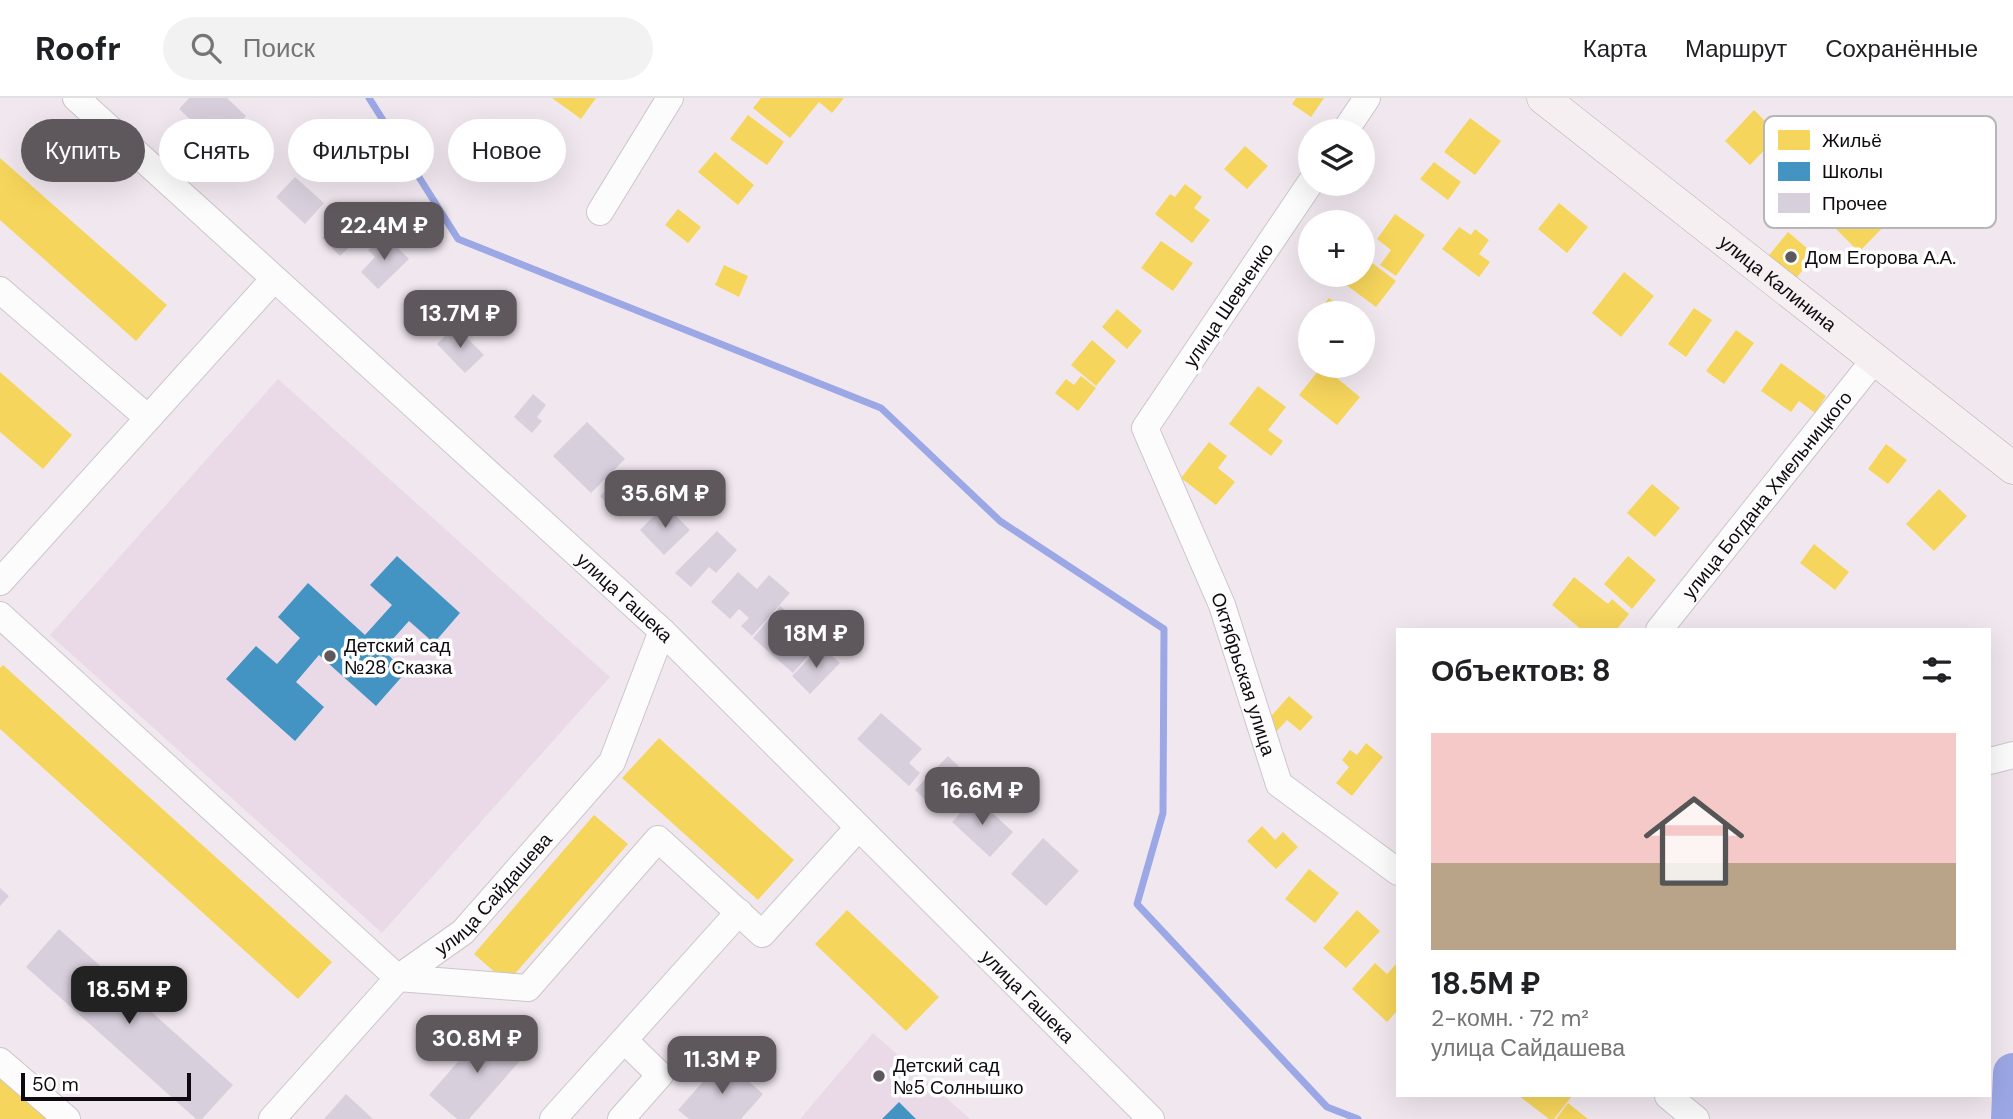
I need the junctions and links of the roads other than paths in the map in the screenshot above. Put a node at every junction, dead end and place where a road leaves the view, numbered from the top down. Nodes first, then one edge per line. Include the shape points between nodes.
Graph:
1 (76, 98) edge
2 (670, 98) edge
3 (1367, 98) edge
4 (1543, 98) edge
5 (1353, 119) edge
6 (1302, 196) edge
7 (600, 212) dead end
8 (273, 279) junction
9 (0, 290) edge
10 (1875, 359) junction
11 (148, 418) junction
12 (1146, 428) joint
13 (2013, 468) edge
14 (0, 582) edge
15 (0, 615) edge
16 (1660, 628) edge
17 (662, 631) junction
18 (2013, 755) edge
19 (1991, 761) edge
20 (858, 828) junction
21 (1396, 871) edge
22 (738, 912) junction
23 (398, 978) junction
24 (624, 1040) junction
25 (0, 1061) edge
26 (1669, 1097) edge
27 (68, 1119) edge
28 (272, 1119) edge
29 (553, 1119) edge
30 (621, 1119) edge
31 (1151, 1119) edge
32 (1696, 1119) edge

1 - 8 street, улица Гашека
2 - 7 street
3 - 5 street
4 - 10 main road, улица Калинина
6 - 12 street, улица Шевченко
8 - 11 street
8 - 17 street, улица Гашека
9 - 11 street
10 - 13 main road, улица Калинина
10 - 16 street, улица Богдана Хмельницкого
11 - 14 street
12 - 21 street, Октябрьская улица via 1222,605 1279,784
15 - 23 street
17 - 20 street, улица Гашека
17 - 23 street, улица Сайдашева via 611,762 463,932
18 - 19 street
20 - 22 street via 762,934
20 - 31 street, улица Гашека
22 - 23 street via 658,839 528,988
22 - 24 street
23 - 28 street, улица Сайдашева
24 - 29 street
24 - 30 street via 660,1075
25 - 27 street
26 - 32 street

